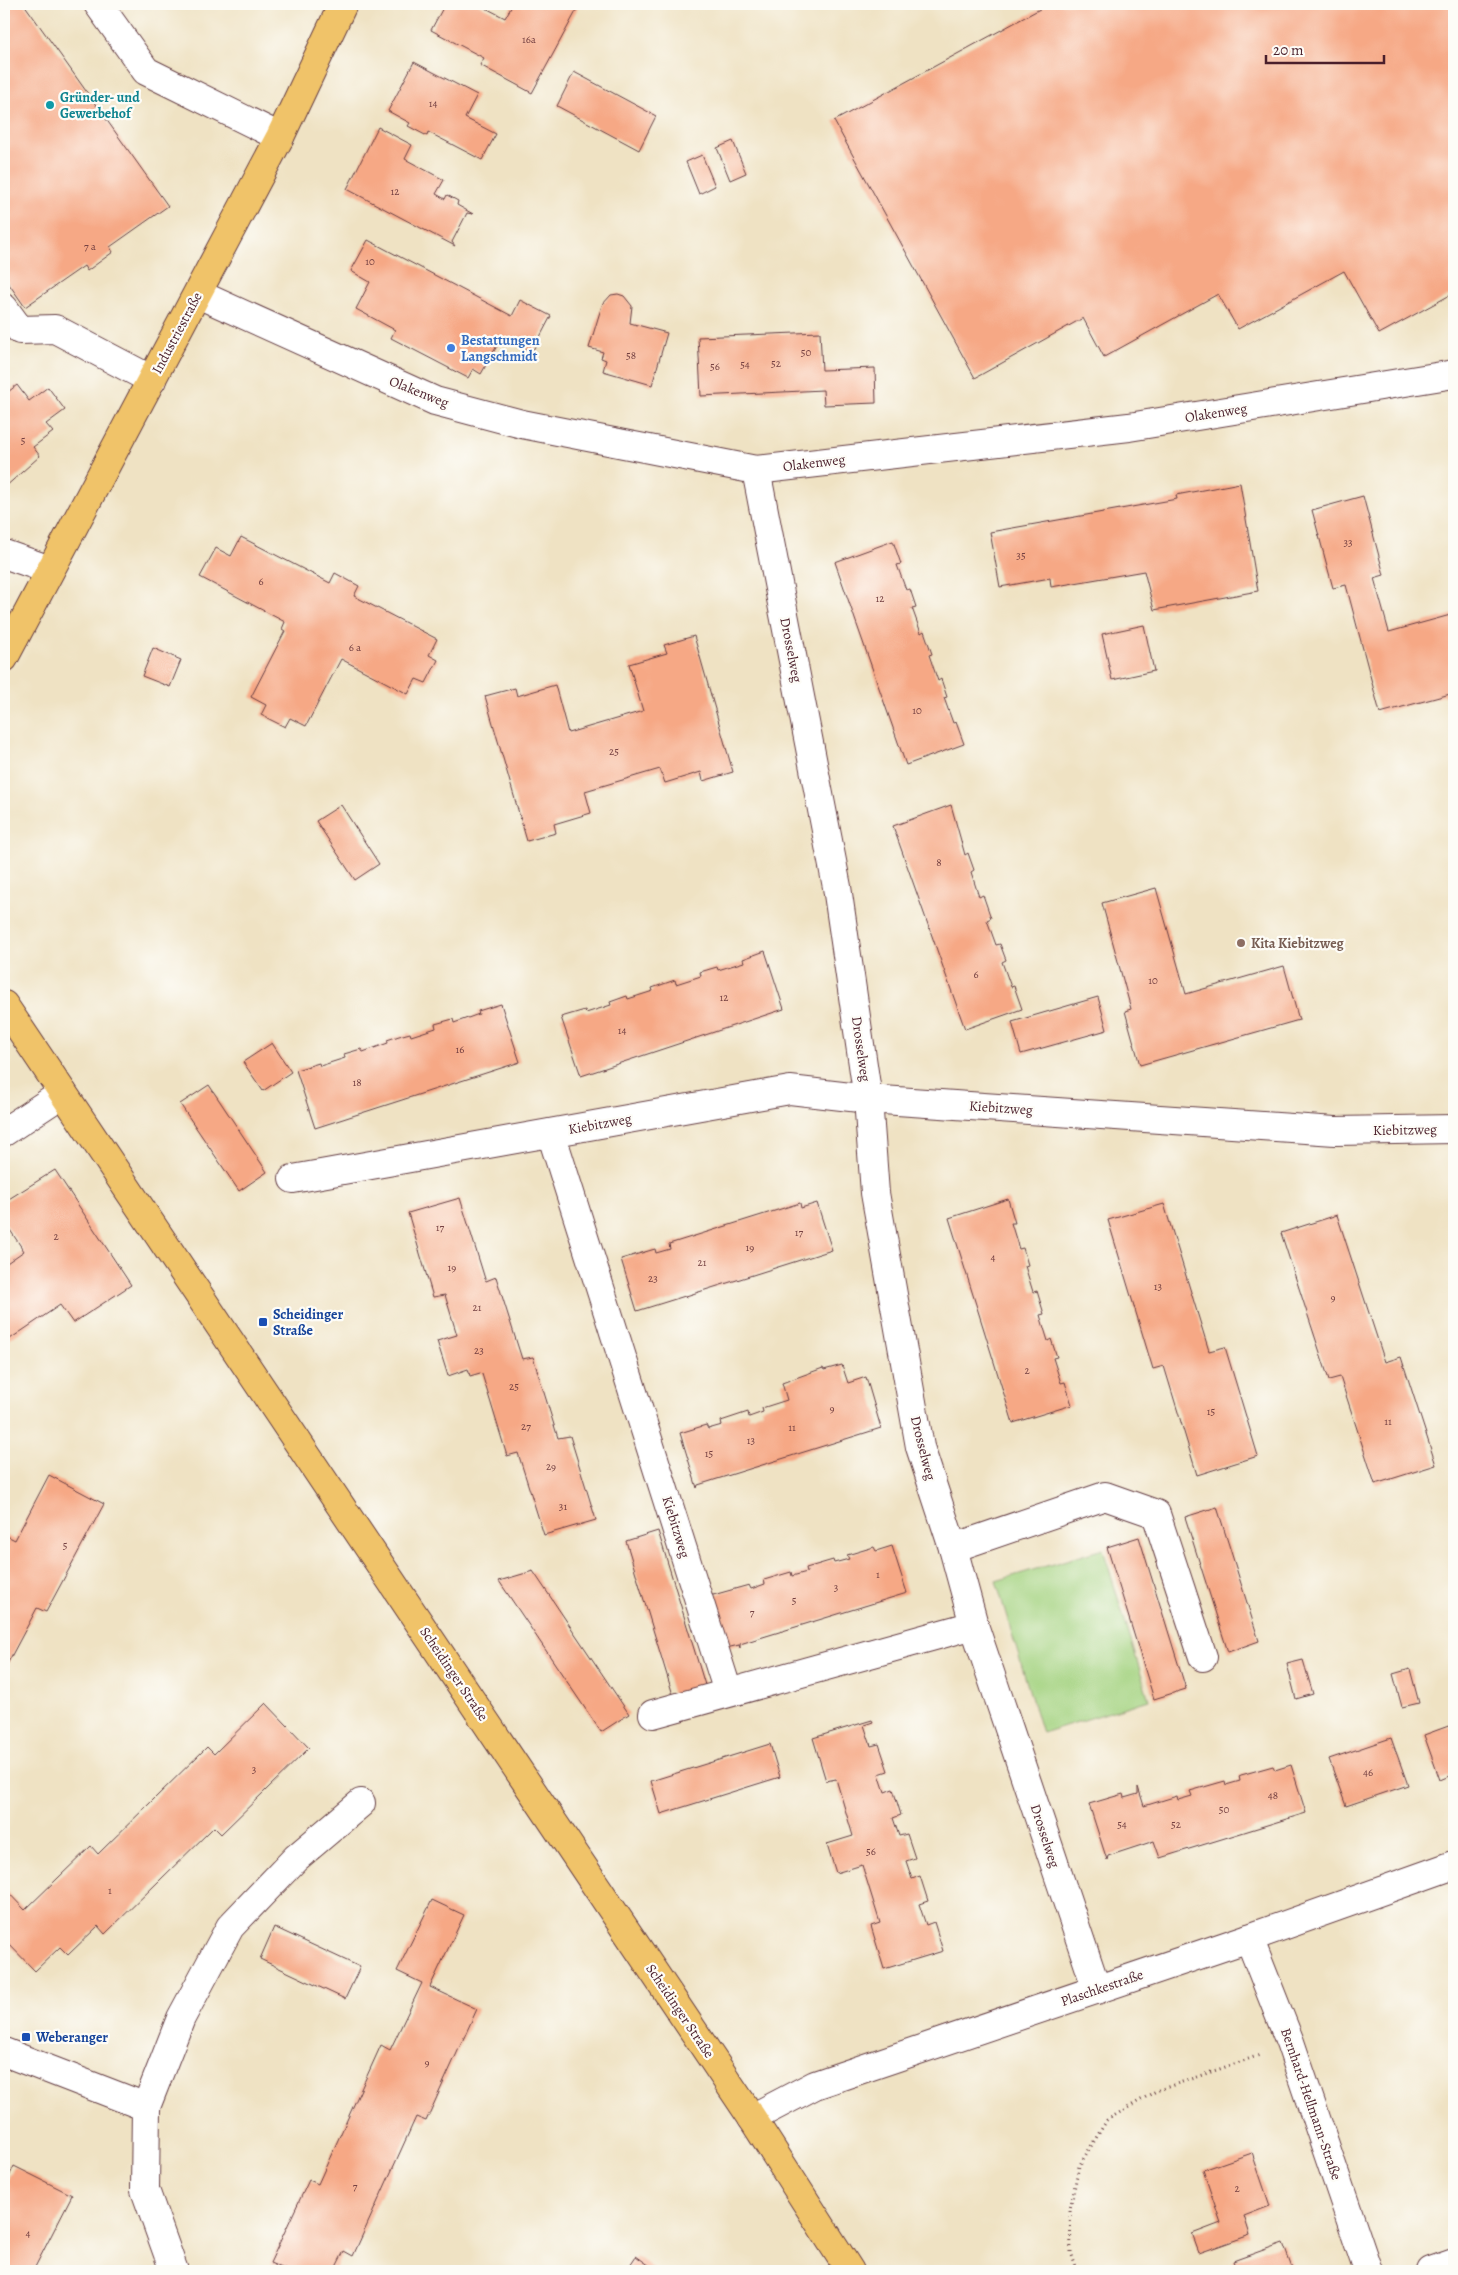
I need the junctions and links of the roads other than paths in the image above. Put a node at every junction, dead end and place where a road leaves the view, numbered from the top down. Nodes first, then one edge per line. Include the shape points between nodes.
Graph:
1 (98, 4) edge
2 (343, 4) edge
3 (280, 138) junction
4 (198, 294) junction
5 (4, 308) edge
6 (1454, 374) edge
7 (152, 380) junction
8 (756, 470) junction
9 (4, 554) edge
10 (50, 570) junction
11 (4, 657) edge
12 (4, 1005) edge
13 (63, 1092) junction
14 (868, 1099) junction
15 (1454, 1129) edge
16 (4, 1132) edge
17 (551, 1133) junction
18 (293, 1179) dead end
19 (953, 1548) junction
20 (974, 1625) junction
21 (1203, 1657) dead end
22 (728, 1692) junction
23 (654, 1714) dead end
24 (361, 1803) dead end
25 (1454, 1865) edge
26 (1249, 1938) junction
27 (1096, 1990) junction
28 (4, 2052) edge
29 (146, 2107) junction
30 (752, 2118) junction
31 (1454, 2263) edge
32 (174, 2271) edge
33 (850, 2271) edge
34 (1368, 2271) edge
35 (1431, 2271) edge

1 - 3 street via 146,71
2 - 3 main road, Industriestraße
3 - 4 main road, Industriestraße
4 - 7 main road, Industriestraße
4 - 8 street, Olakenweg via 436,401 522,424
5 - 7 street via 20,330 55,328
6 - 8 street, Olakenweg via 1129,427
7 - 10 main road, Industriestraße
8 - 14 street, Drosselweg via 837,887
9 - 10 street
10 - 11 main road, Industriestraße
12 - 13 main road, Scheidinger Straße
13 - 16 street
13 - 30 main road, Scheidinger Straße
14 - 15 street, Kiebitzweg via 1335,1131
14 - 17 street, Kiebitzweg via 790,1090
14 - 19 street, Drosselweg via 875,1192 920,1447
17 - 18 street, Kiebitzweg
17 - 22 street, Kiebitzweg
19 - 20 street, Drosselweg
19 - 21 street via 1105,1496 1156,1514
20 - 22 street
20 - 27 street, Drosselweg
22 - 23 street
24 - 29 street via 296,1858 230,1927 181,2018
25 - 26 street, Plaschkestraße
26 - 27 street, Plaschkestraße
26 - 34 street, Bernhard-Hellmann-Straße via 1290,2042
27 - 30 street, Plaschkestraße via 815,2085
28 - 29 street
29 - 32 street via 145,2190
30 - 33 main road, Scheidinger Straße
31 - 35 street

